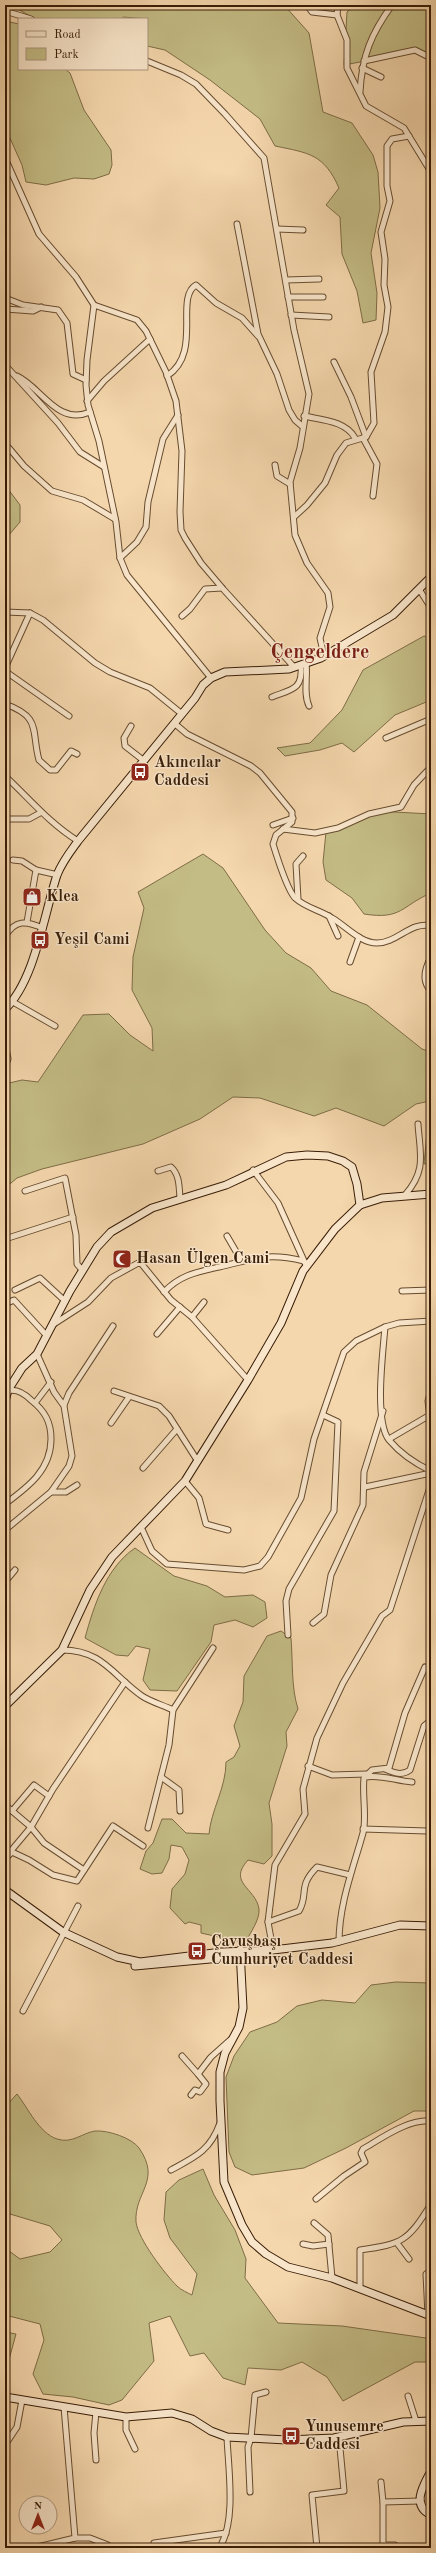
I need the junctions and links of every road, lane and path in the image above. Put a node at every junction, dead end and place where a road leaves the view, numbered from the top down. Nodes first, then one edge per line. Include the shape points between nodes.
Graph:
1 (307, 5) edge
2 (338, 5) edge
3 (392, 5) edge
4 (5, 11) edge
5 (337, 15) junction
6 (28, 18) edge
7 (431, 58) edge
8 (148, 61) edge
9 (364, 61) junction
10 (362, 68) junction
11 (381, 77) dead end
12 (360, 93) junction
13 (409, 136) junction
14 (5, 158) edge
15 (431, 172) edge
16 (236, 224) dead end
17 (277, 229) junction
18 (303, 230) dead end
19 (319, 279) dead end
20 (286, 280) junction
21 (324, 296) dead end
22 (5, 298) edge
23 (288, 298) junction
24 (94, 305) junction
25 (41, 307) junction
26 (5, 309) edge
27 (291, 315) junction
28 (329, 317) dead end
29 (259, 338) junction
30 (150, 339) junction
31 (334, 362) dead end
32 (5, 365) edge
33 (14, 375) junction
34 (167, 376) junction
35 (86, 380) junction
36 (87, 401) junction
37 (90, 412) junction
38 (178, 415) junction
39 (304, 416) junction
40 (302, 426) junction
41 (364, 437) junction
42 (355, 438) junction
43 (9, 448) dead end
44 (275, 465) dead end
45 (104, 467) junction
46 (290, 484) junction
47 (373, 496) dead end
48 (294, 517) junction
49 (115, 519) junction
50 (120, 558) junction
51 (431, 577) edge
52 (222, 588) junction
53 (419, 589) junction
54 (431, 608) edge
55 (5, 612) edge
56 (30, 613) junction
57 (182, 616) dead end
58 (324, 656) junction
59 (300, 665) junction
60 (5, 670) edge
61 (211, 678) junction
62 (272, 697) dead end
63 (5, 704) edge
64 (309, 706) dead end
65 (182, 714) junction
66 (69, 716) dead end
67 (431, 719) edge
68 (174, 723) junction
69 (131, 726) dead end
70 (386, 738) dead end
71 (77, 754) dead end
72 (143, 760) junction
73 (431, 767) edge
74 (5, 776) edge
75 (40, 813) junction
76 (293, 818) junction
77 (5, 819) edge
78 (274, 825) dead end
79 (283, 829) junction
80 (78, 840) junction
81 (303, 856) dead end
82 (13, 860) dead end
83 (36, 870) junction
84 (58, 875) junction
85 (298, 899) junction
86 (329, 916) junction
87 (27, 922) junction
88 (431, 926) edge
89 (43, 928) junction
90 (338, 936) dead end
91 (5, 937) edge
92 (359, 937) junction
93 (431, 957) edge
94 (350, 962) dead end
95 (431, 991) edge
96 (13, 1002) junction
97 (5, 1009) edge
98 (55, 1026) dead end
99 (5, 1043) edge
100 (5, 1067) edge
101 (418, 1124) dead end
102 (254, 1170) junction
103 (158, 1171) dead end
104 (24, 1191) dead end
105 (431, 1194) edge
106 (406, 1195) junction
107 (180, 1198) junction
108 (360, 1205) junction
109 (73, 1217) junction
110 (226, 1236) dead end
111 (5, 1239) edge
112 (241, 1260) junction
113 (305, 1264) junction
114 (83, 1271) junction
115 (15, 1290) dead end
116 (431, 1290) edge
117 (402, 1291) dead end
118 (164, 1292) junction
119 (65, 1300) junction
120 (204, 1302) dead end
121 (5, 1304) edge
122 (180, 1307) junction
123 (192, 1317) junction
124 (431, 1321) edge
125 (53, 1324) junction
126 (113, 1326) dead end
127 (385, 1327) junction
128 (157, 1334) dead end
129 (47, 1336) junction
130 (37, 1354) junction
131 (248, 1380) junction
132 (51, 1382) junction
133 (431, 1389) edge
134 (7, 1391) edge
135 (114, 1391) dead end
136 (129, 1397) junction
137 (5, 1401) edge
138 (35, 1403) junction
139 (64, 1406) junction
140 (383, 1411) junction
141 (323, 1415) junction
142 (430, 1415) junction
143 (111, 1423) dead end
144 (431, 1426) edge
145 (177, 1429) junction
146 (389, 1439) junction
147 (198, 1460) junction
148 (143, 1468) dead end
149 (431, 1472) edge
150 (185, 1481) junction
151 (431, 1484) edge
152 (77, 1485) dead end
153 (365, 1487) junction
154 (51, 1492) junction
155 (5, 1504) edge
156 (141, 1527) junction
157 (5, 1530) edge
158 (228, 1530) dead end
159 (15, 1570) dead end
160 (5, 1582) edge
161 (313, 1623) dead end
162 (288, 1635) dead end
163 (213, 1648) dead end
164 (62, 1650) junction
165 (425, 1667) dead end
166 (125, 1682) junction
167 (5, 1706) edge
168 (173, 1710) junction
169 (430, 1721) edge
170 (308, 1766) junction
171 (385, 1769) junction
172 (365, 1776) junction
173 (161, 1777) junction
174 (412, 1782) dead end
175 (49, 1796) junction
176 (5, 1805) edge
177 (12, 1811) junction
178 (180, 1812) dead end
179 (31, 1827) junction
180 (148, 1828) dead end
181 (363, 1828) junction
182 (427, 1831) dead end
183 (143, 1846) dead end
184 (12, 1852) junction
185 (5, 1854) edge
186 (5, 1859) edge
187 (84, 1870) junction
188 (350, 1875) junction
189 (5, 1890) edge
190 (78, 1906) dead end
191 (268, 1922) junction
192 (431, 1926) edge
193 (63, 1932) junction
194 (336, 1942) junction
195 (273, 1950) junction
196 (241, 1953) junction
197 (23, 2011) dead end
198 (236, 2034) junction
199 (182, 2056) dead end
200 (198, 2074) junction
201 (191, 2095) dead end
202 (431, 2121) edge
203 (220, 2122) junction
204 (171, 2170) dead end
205 (316, 2199) dead end
206 (431, 2204) edge
207 (314, 2223) dead end
208 (397, 2243) junction
209 (303, 2244) dead end
210 (329, 2244) junction
211 (409, 2259) dead end
212 (431, 2271) edge
213 (332, 2278) junction
214 (360, 2288) junction
215 (430, 2316) edge
216 (266, 2392) dead end
217 (408, 2396) dead end
218 (5, 2397) edge
219 (22, 2400) junction
220 (64, 2407) junction
221 (96, 2412) junction
222 (126, 2417) junction
223 (416, 2421) junction
224 (431, 2421) edge
225 (227, 2437) junction
226 (339, 2437) junction
227 (251, 2438) junction
228 (5, 2445) edge
229 (135, 2448) dead end
230 (96, 2460) dead end
231 (431, 2471) edge
232 (380, 2482) dead end
233 (250, 2492) dead end
234 (420, 2501) junction
235 (383, 2502) junction
236 (431, 2515) edge
237 (226, 2533) junction
238 (76, 2538) junction
239 (154, 2543) dead end
240 (108, 2545) dead end
241 (381, 2546) edge
242 (222, 2547) edge
243 (33, 2548) edge
244 (317, 2548) edge
245 (398, 2548) edge

1 - 5 street via 312,12
2 - 5 street
3 - 9 street via 369,40
4 - 6 street
5 - 12 street via 347,40 347,68
7 - 9 street via 415,50
8 - 17 street via 196,84 264,158
9 - 10 street
10 - 11 street
10 - 12 street
12 - 13 street via 366,106 404,128
13 - 15 street
13 - 41 street via 392,139 386,146 390,201 381,232 388,307 385,332 371,372 374,423
14 - 24 street via 39,234 76,277
16 - 29 street
17 - 18 street
17 - 20 street
19 - 20 street
20 - 23 street
21 - 23 street
22 - 25 street via 23,305
23 - 27 street
24 - 30 street via 137,320
24 - 35 street
25 - 26 street via 33,311
25 - 35 street via 58,310 67,323 73,374
27 - 28 street
27 - 39 street via 309,394
29 - 34 street via 242,318 216,303 196,285 192,287 187,303 185,353 181,363
29 - 40 street via 277,374 289,410
30 - 34 street
30 - 36 street via 104,381
31 - 41 street via 351,397
32 - 33 street
33 - 37 street via 24,379 44,400 67,414 81,415
33 - 45 street via 58,423 80,452
34 - 38 street
35 - 36 street
36 - 37 street
37 - 45 street
38 - 50 street via 163,439 148,502 146,527 137,542
38 - 52 street via 182,451 181,530 201,563
39 - 40 street
39 - 42 street via 342,425 352,432
40 - 46 street via 300,448
41 - 42 street
41 - 47 street via 377,464
42 - 48 street via 346,443 337,455 325,483
43 - 49 street via 24,466 52,491 83,500
44 - 46 street via 277,476
45 - 49 street
46 - 48 street
48 - 58 street via 295,535 301,551 328,593 330,607 320,638
49 - 50 street
50 - 61 street via 127,575
51 - 53 street
52 - 57 street via 205,589
52 - 59 street
53 - 54 street
53 - 58 street via 393,615
55 - 56 street
56 - 60 street
56 - 65 street via 50,624 94,663 150,688
58 - 59 street
59 - 61 street via 225,672
59 - 62 street via 301,681 297,686
59 - 64 street via 308,676 306,695
60 - 66 street
61 - 65 street
63 - 71 street via 21,711 32,723 36,732 39,760 50,770 61,767 71,751
65 - 68 street
67 - 70 street
68 - 72 street
68 - 76 street via 187,734 251,766 271,785 292,812
69 - 72 street via 124,738 125,746
72 - 80 street
73 - 79 street via 414,785 401,807 370,814 338,828 315,833
74 - 75 street via 32,800
75 - 77 street via 29,819
75 - 80 street
76 - 78 street
76 - 79 street
79 - 85 street via 273,844 291,890
80 - 84 street
81 - 85 street via 296,864
82 - 83 street via 22,861
83 - 84 street
83 - 87 street
84 - 89 street
85 - 86 street via 311,909
86 - 90 street
86 - 92 street
87 - 89 street
87 - 91 street via 9,929
88 - 92 street via 415,927 395,939 377,943
89 - 96 street via 30,967
92 - 94 street
93 - 95 street via 425,972 425,982
96 - 97 street
96 - 98 street
99 - 100 street via 8,1059
101 - 106 street via 423,1153 422,1166
102 - 107 street via 226,1185
102 - 108 street via 286,1156 336,1158 352,1167
102 - 113 street via 278,1203
103 - 107 street via 171,1167 174,1169 179,1183
104 - 109 street via 65,1178
105 - 106 street
106 - 108 street via 382,1198
107 - 114 street via 152,1208 111,1232 97,1247
108 - 113 street
109 - 111 street
109 - 114 street via 77,1264
110 - 112 street
112 - 113 street via 282,1256
112 - 118 street via 194,1272
113 - 131 street via 281,1323
114 - 119 street
115 - 119 street via 40,1278
116 - 117 street
118 - 122 street
118 - 125 street via 157,1280 140,1262 111,1278 88,1302
119 - 125 street
120 - 123 street
121 - 129 street via 14,1300
122 - 123 street
122 - 128 street
123 - 131 street
124 - 127 street
125 - 129 street
126 - 139 street via 69,1393
127 - 140 street via 380,1388
127 - 141 street via 356,1340 344,1352
129 - 130 street
130 - 132 street
130 - 134 street via 22,1368
131 - 147 street
132 - 138 street
132 - 139 street
133 - 142 street via 428,1401
134 - 137 street
134 - 138 street via 22,1392
135 - 136 street
136 - 143 street
136 - 145 street via 150,1401 159,1406
138 - 155 street via 52,1428 49,1456 35,1480
139 - 154 street via 72,1456 69,1466
140 - 146 street
140 - 153 street via 364,1472
141 - 156 street via 312,1446 301,1498 268,1557 256,1569 167,1564 152,1551
141 - 162 street via 338,1422 336,1504 328,1526 300,1567 289,1589 286,1601
142 - 144 street
142 - 146 street
145 - 147 street
145 - 148 street
146 - 149 street via 417,1465
147 - 150 street
149 - 153 street
150 - 156 street
150 - 158 street via 199,1498 206,1524
151 - 170 street via 390,1610 382,1616 343,1683 317,1738
152 - 154 street via 66,1492
153 - 161 street via 363,1505 331,1575 324,1614
154 - 157 street
156 - 164 street via 112,1557 90,1590
159 - 160 street
163 - 168 street
164 - 166 street via 75,1650 94,1656 107,1664
164 - 167 street
165 - 171 street via 405,1713 389,1768
166 - 168 street via 143,1696
166 - 175 street
168 - 173 street via 169,1745
169 - 171 street via 424,1726 410,1770 405,1773 394,1773
170 - 172 street via 332,1775
170 - 191 street via 303,1789 305,1814 275,1865
171 - 172 street via 372,1770
172 - 174 street via 374,1775
172 - 181 street
173 - 178 street via 179,1790
173 - 180 street
175 - 177 street via 34,1785
175 - 179 street
176 - 177 street
177 - 179 street
179 - 184 street
179 - 187 street via 44,1843
181 - 182 street
181 - 188 street
183 - 187 street via 113,1826
184 - 185 street
184 - 186 street
184 - 187 street via 30,1860 53,1876 77,1881
188 - 191 street via 320,1867 309,1875 304,1883 299,1911
188 - 194 street
189 - 193 street
190 - 193 street
191 - 195 street
192 - 194 street via 391,1926
193 - 196 street via 124,1960 140,1962
193 - 197 street
194 - 195 street
194 - 196 street via 319,1948
195 - 196 street
196 - 198 street via 243,2008
198 - 200 street via 211,2057
198 - 203 street via 225,2053 220,2072
199 - 200 street
200 - 201 street via 206,2084 200,2092 195,2090
202 - 205 street via 425,2120 391,2133 363,2149 361,2153 365,2162
203 - 204 street via 209,2147
203 - 213 street via 224,2182 252,2242 288,2267
206 - 208 street via 414,2231
207 - 210 street via 325,2230
208 - 211 street
208 - 214 street via 360,2250
209 - 210 street
210 - 213 street
212 - 215 street via 426,2274
213 - 214 street
214 - 215 street
216 - 227 street via 256,2395
217 - 223 street
218 - 219 street
219 - 220 street
219 - 228 street via 17,2427
220 - 221 street
220 - 238 street
221 - 222 street
221 - 230 street
222 - 225 street via 172,2413 192,2419
222 - 229 street via 126,2430
223 - 224 street
223 - 226 street
225 - 227 street
225 - 237 street via 229,2497
226 - 227 street via 287,2440
226 - 244 street via 344,2491 312,2495
227 - 233 street via 248,2446
231 - 234 street via 421,2490
232 - 235 street
234 - 235 street
234 - 236 street via 421,2507
235 - 241 street
237 - 239 street
237 - 242 street
238 - 240 street via 90,2538
238 - 243 street
241 - 245 street via 395,2545

